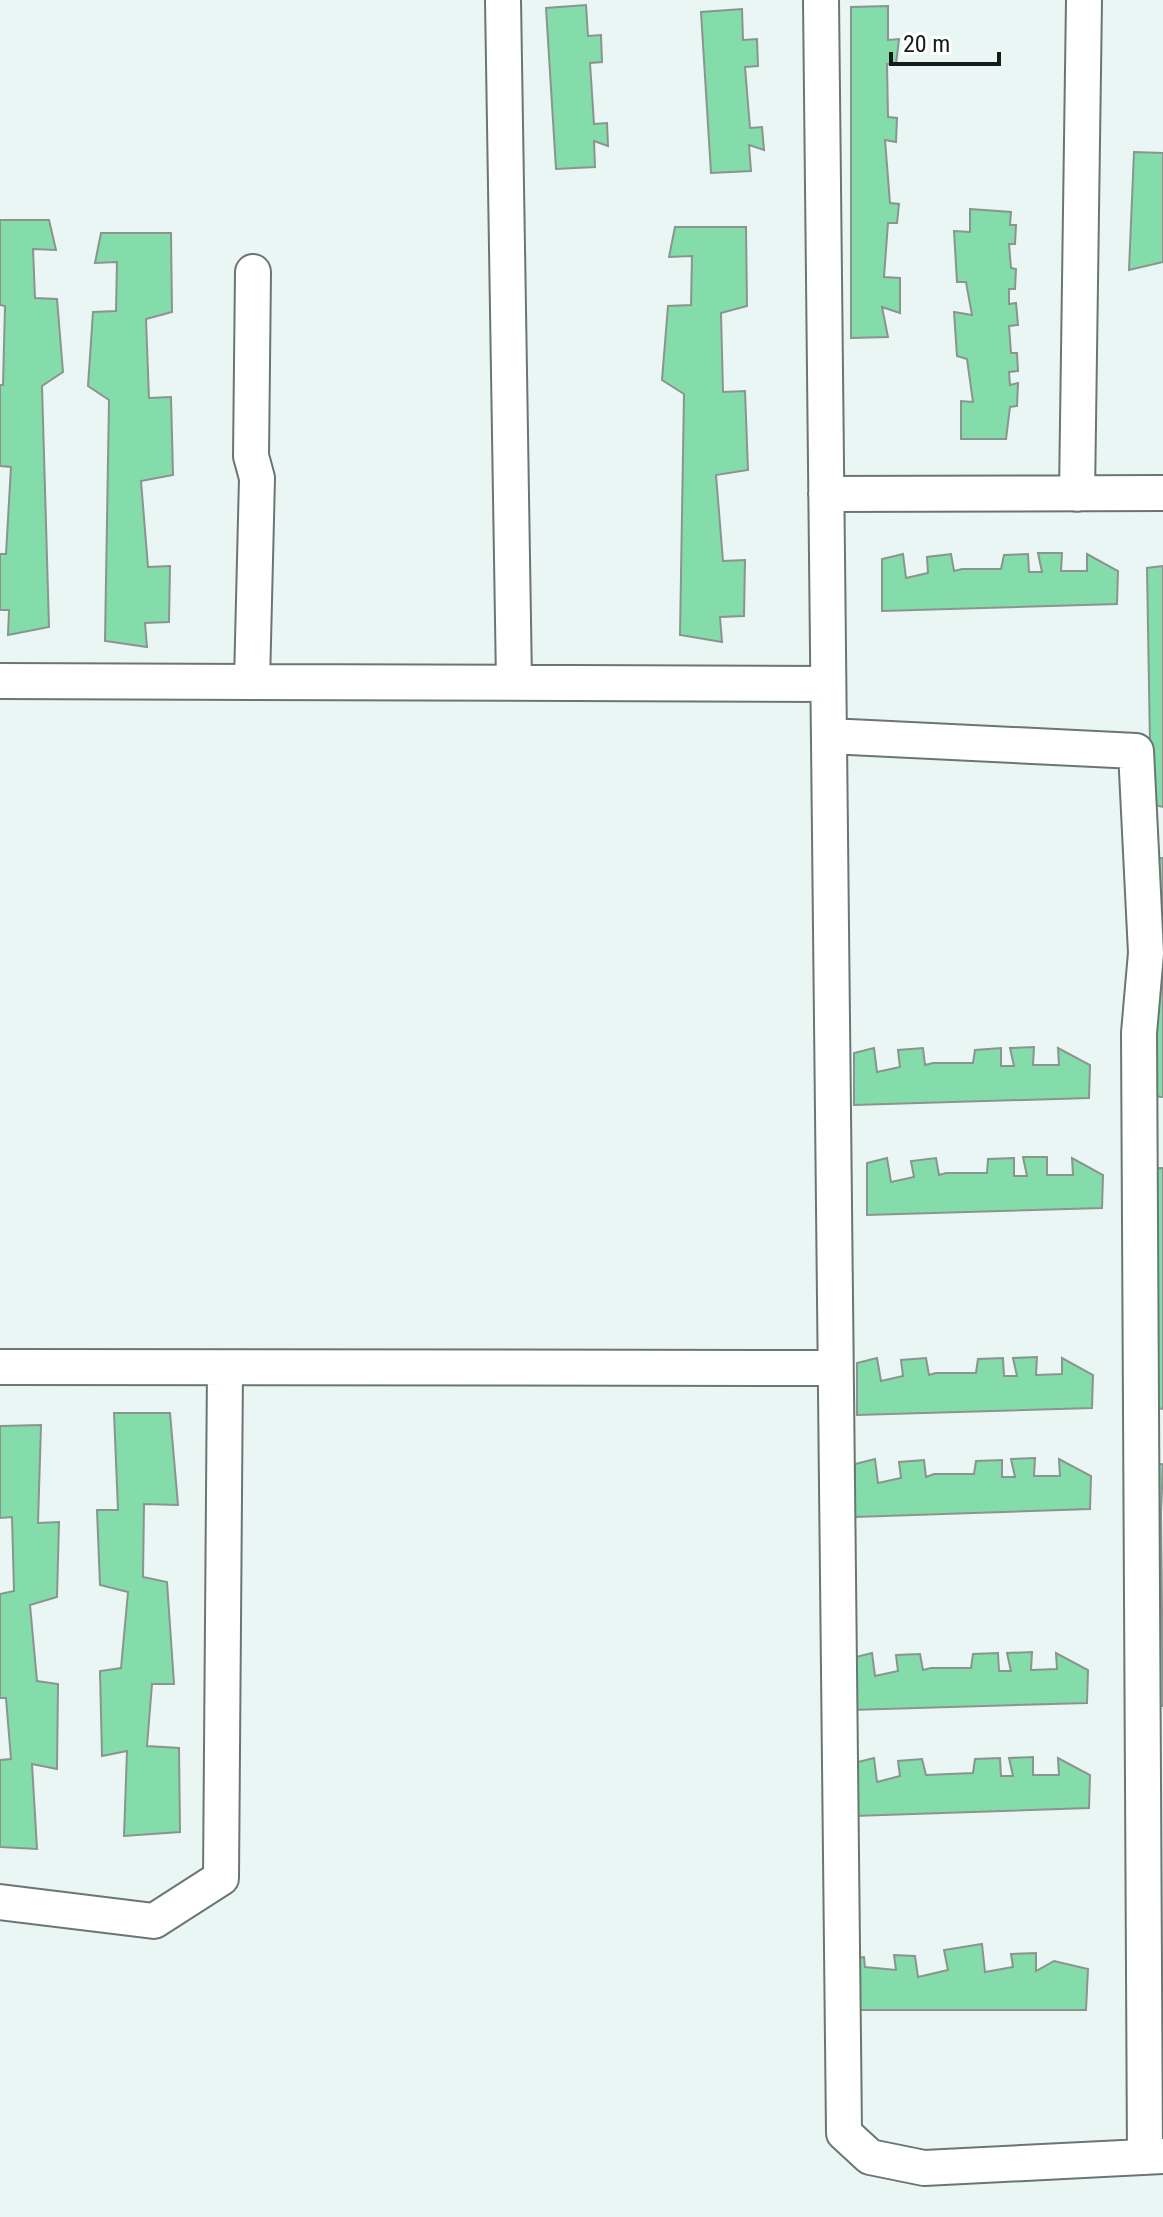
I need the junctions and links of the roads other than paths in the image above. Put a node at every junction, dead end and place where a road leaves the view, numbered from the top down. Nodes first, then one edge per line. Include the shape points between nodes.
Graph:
1 (503, 0) edge
2 (821, 0) edge
3 (1084, 0) edge
4 (253, 272) dead end
5 (1163, 493) edge
6 (826, 494) junction
7 (1077, 494) junction
8 (0, 681) edge
9 (252, 682) junction
10 (514, 682) junction
11 (828, 684) junction
12 (829, 736) junction
13 (0, 1367) edge
14 (225, 1368) junction
15 (835, 1368) junction
16 (0, 1902) edge
17 (1154, 2156) edge

1 - 10 street
2 - 6 street
3 - 7 street
4 - 9 street via 251,456 257,478
5 - 7 street
6 - 7 street
6 - 11 street
8 - 9 street
9 - 10 street
10 - 11 street
11 - 12 street
12 - 15 street
12 - 17 street via 1136,751 1146,953 1139,1033
13 - 14 street
14 - 15 street
14 - 16 street via 221,1878 154,1921
15 - 17 street via 844,2133 870,2157 924,2168

